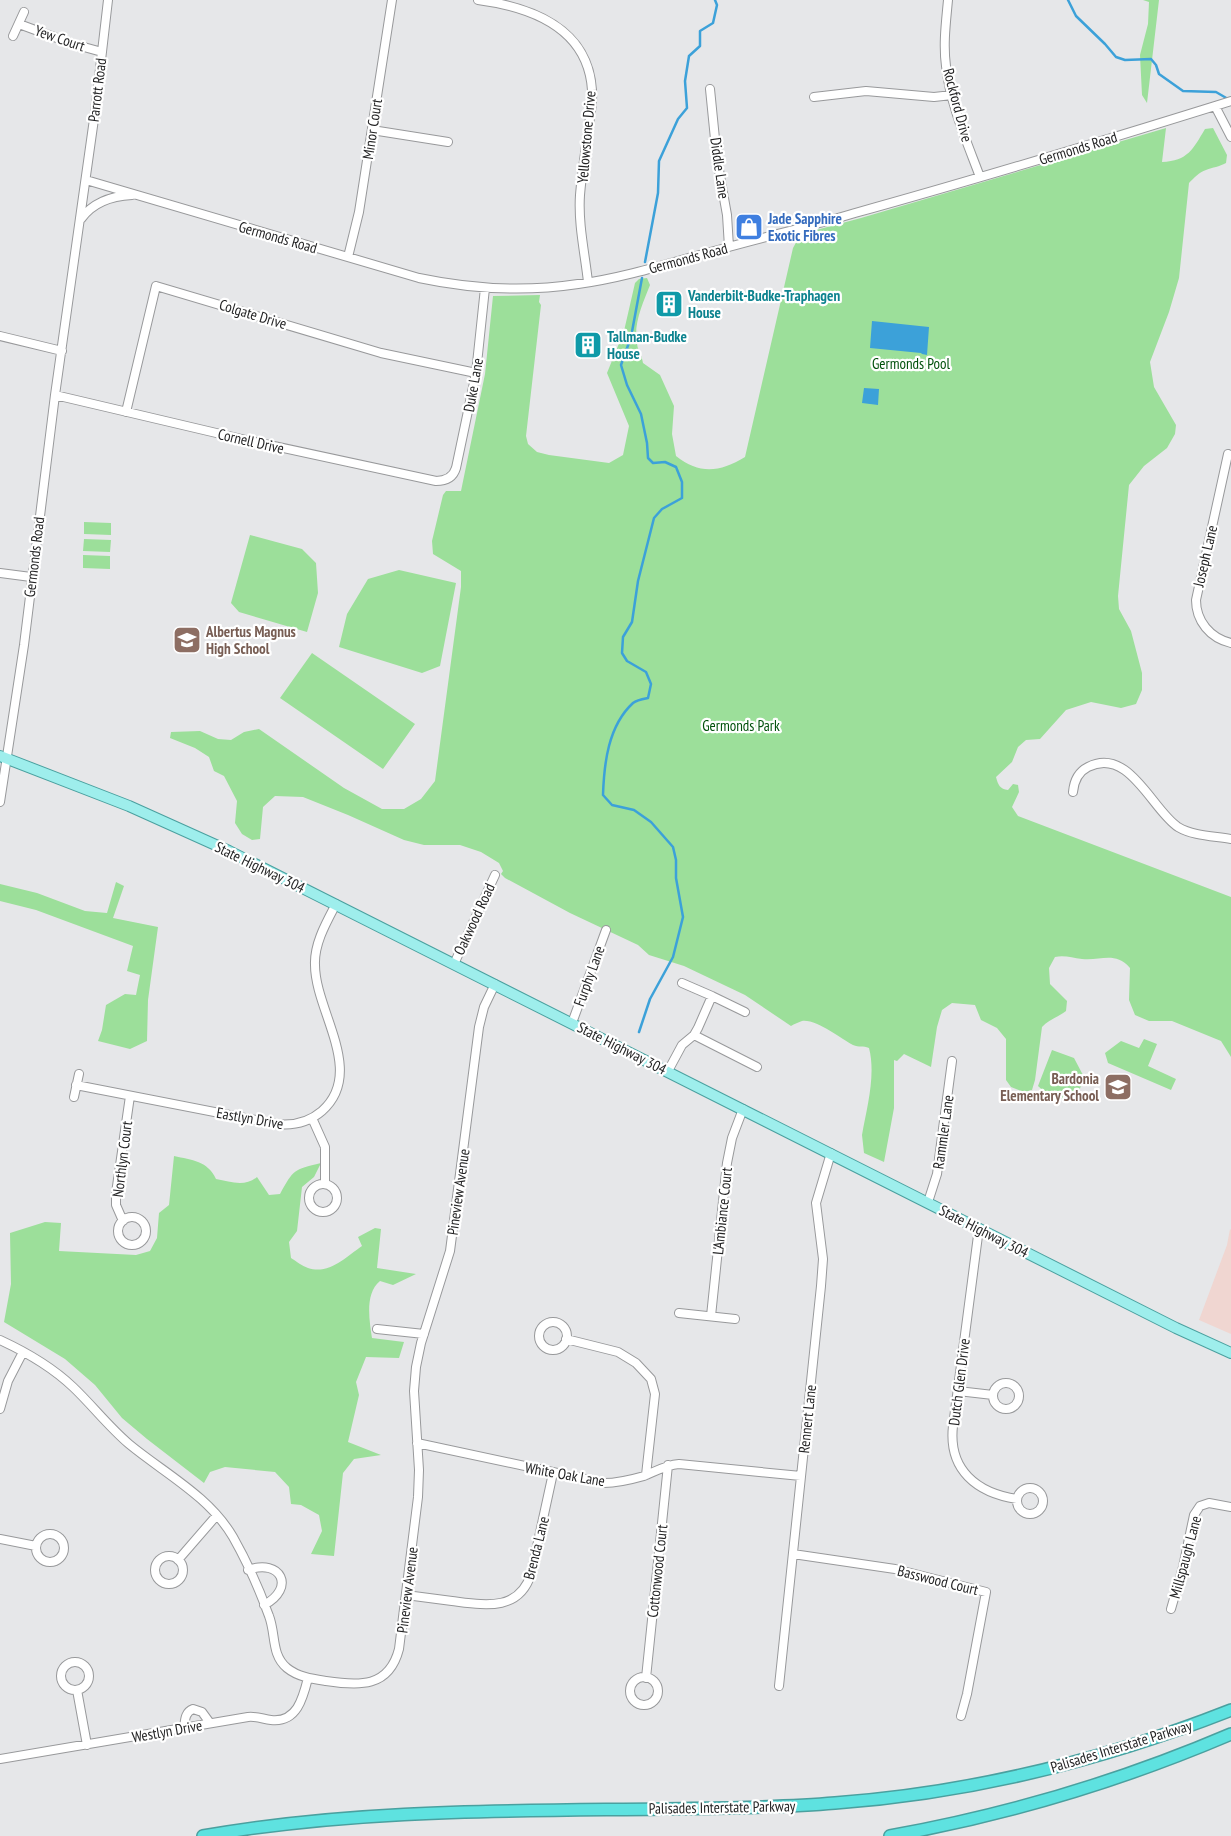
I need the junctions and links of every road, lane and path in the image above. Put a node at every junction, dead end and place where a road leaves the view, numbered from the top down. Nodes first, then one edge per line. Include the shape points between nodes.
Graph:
1 (108, 0) edge
2 (392, 0) edge
3 (478, 0) edge
4 (948, 0) edge
5 (24, 12) dead end
6 (19, 24) junction
7 (13, 36) dead end
8 (102, 52) junction
9 (710, 89) dead end
10 (952, 95) junction
11 (814, 97) dead end
12 (1231, 102) edge
13 (1215, 106) junction
14 (372, 130) junction
15 (1231, 137) edge
16 (448, 142) dead end
17 (980, 178) junction
18 (86, 180) junction
19 (139, 195) junction
20 (80, 223) junction
21 (729, 247) junction
22 (348, 257) junction
23 (588, 282) junction
24 (485, 288) junction
25 (0, 336) edge
26 (62, 351) junction
27 (476, 373) junction
28 (55, 395) junction
29 (126, 412) junction
30 (1228, 454) dead end
31 (449, 478) joint
32 (0, 573) edge
33 (32, 576) junction
34 (1231, 643) edge
35 (3, 758) edge
36 (1073, 792) dead end
37 (0, 802) edge
38 (1231, 839) edge
39 (495, 875) dead end
40 (336, 904) junction
41 (606, 930) dead end
42 (454, 964) junction
43 (682, 983) dead end
44 (495, 984) junction
45 (712, 996) junction
46 (745, 1012) dead end
47 (572, 1023) junction
48 (694, 1035) junction
49 (952, 1061) dead end
50 (757, 1067) dead end
51 (668, 1071) junction
52 (79, 1074) dead end
53 (76, 1085) junction
54 (130, 1096) junction
55 (74, 1097) dead end
56 (743, 1109) junction
57 (312, 1118) junction
58 (831, 1153) junction
59 (325, 1184) dead end
60 (928, 1202) junction
61 (123, 1221) dead end
62 (979, 1228) junction
63 (679, 1313) dead end
64 (711, 1316) junction
65 (735, 1319) dead end
66 (377, 1329) dead end
67 (424, 1334) junction
68 (566, 1339) dead end
69 (0, 1340) edge
70 (23, 1352) junction
71 (1231, 1353) edge
72 (958, 1391) junction
73 (993, 1395) dead end
74 (0, 1408) edge
75 (417, 1443) junction
76 (668, 1465) junction
77 (554, 1473) junction
78 (646, 1475) junction
79 (801, 1476) junction
80 (1017, 1499) dead end
81 (1231, 1507) edge
82 (217, 1515) junction
83 (0, 1540) edge
84 (36, 1546) dead end
85 (793, 1554) junction
86 (178, 1560) dead end
87 (248, 1570) junction
88 (406, 1595) junction
89 (264, 1605) junction
90 (1171, 1609) dead end
91 (308, 1678) junction
92 (646, 1678) dead end
93 (779, 1686) dead end
94 (77, 1690) dead end
95 (1231, 1710) edge
96 (961, 1716) dead end
97 (210, 1723) junction
98 (184, 1728) junction
99 (1231, 1734) edge
100 (87, 1744) junction
101 (0, 1760) edge
102 (202, 1836) edge
103 (890, 1836) edge

1 - 8 street, Parrott Road
2 - 14 street, Minor Court
3 - 23 street, Yellowstone Drive via 535,14 574,41 584,57 592,89 580,198
4 - 10 street, Rockford Drive via 946,66
5 - 6 street, Yew Court
6 - 7 street, Yew Court
6 - 8 street, Yew Court
8 - 18 street, Parrott Road
9 - 21 street, Diddle Lane
10 - 11 street via 934,97 866,91
10 - 17 street, Rockford Drive
12 - 13 street, Germonds Road
13 - 15 street
13 - 17 street, Germonds Road
14 - 16 street
14 - 22 street, Minor Court via 360,212
17 - 21 street, Germonds Road
18 - 19 street, Germonds Road
18 - 20 street, Germonds Road
19 - 20 street, Germonds Road via 98,203 87,211
19 - 22 street, Germonds Road
20 - 26 street, Germonds Road
21 - 23 street, Germonds Road
22 - 24 street, Germonds Road via 419,278
23 - 24 street, Germonds Road
24 - 27 street, Duke Lane
25 - 26 street
26 - 28 street, Germonds Road
27 - 29 street, Colgate Drive via 381,353 156,286
27 - 31 street, Duke Lane via 456,468
28 - 29 street, Cornell Drive
28 - 33 street, Germonds Road
29 - 31 street, Cornell Drive via 436,481
30 - 34 street, Joseph Lane via 1196,604 1206,629
32 - 33 street
33 - 35 street, Germonds Road via 23,654
35 - 37 street, Germonds Road
35 - 40 main road, State Highway 304 via 161,820
36 - 38 street via 1077,778 1087,768 1097,764 1114,765 1133,776 1177,826 1189,832
39 - 42 street, Oakwood Road
40 - 42 main road, State Highway 304
40 - 57 street, Eastlyn Drive via 319,942 314,965 338,1054 340,1074 333,1098
41 - 47 street, Furphy Lane
42 - 44 main road, State Highway 304
43 - 45 street
44 - 47 main road, State Highway 304
44 - 67 street, Pineview Avenue via 479,1027 448,1259
45 - 46 street
45 - 48 street
47 - 51 main road, State Highway 304
48 - 50 street
48 - 51 street via 682,1045
49 - 60 street, Rammler Lane via 937,1174
51 - 56 main road, State Highway 304
52 - 53 street
53 - 54 street, Eastlyn Drive
53 - 55 street
54 - 57 street, Eastlyn Drive via 282,1125 298,1124
54 - 61 street, Northlyn Court via 116,1193 116,1205
56 - 58 main road, State Highway 304
56 - 64 street, L'Ambiance Court via 733,1132 727,1162
57 - 59 street via 325,1147
58 - 60 main road, State Highway 304
58 - 79 street, Rennert Lane via 816,1203 823,1258
60 - 62 main road, State Highway 304
62 - 71 main road, State Highway 304
62 - 72 street, Dutch Glen Drive
63 - 64 street
64 - 65 street
66 - 67 street
67 - 75 street, Pineview Avenue via 414,1383
68 - 78 street via 618,1352 636,1363 651,1379 655,1394
69 - 70 street, Pineview Avenue
70 - 74 street via 8,1381
70 - 82 street, Pineview Avenue via 67,1381 122,1438
72 - 73 street
72 - 80 street, Dutch Glen Drive via 952,1440 961,1468 984,1490
75 - 77 street, White Oak Lane
75 - 88 street, Pineview Avenue via 418,1504
76 - 78 street, White Oak Lane
76 - 79 street, White Oak Lane via 692,1464
76 - 92 street, Cottonwood Court
77 - 78 street, White Oak Lane via 604,1483
77 - 88 street, Brenda Lane via 531,1574 519,1595 504,1602 488,1604
79 - 85 street, Rennert Lane
81 - 90 street, Millspaugh Lane via 1209,1503 1200,1506 1194,1515
82 - 86 street
82 - 87 street, Pineview Avenue via 233,1538
83 - 84 street
85 - 93 street, Rennert Lane
85 - 96 street, Basswood Court via 895,1569 986,1592
87 - 89 street, Pineview Avenue
87 - 89 street via 267,1567 280,1576 280,1592
88 - 91 street, Pineview Avenue via 398,1653 386,1673 357,1685
89 - 91 street, Pineview Avenue via 280,1660 289,1670
91 - 97 street, Westlyn Drive via 299,1706 288,1718 272,1720 251,1716
94 - 100 street
95 - 102 highway, Palisades Interstate Parkway via 1159,1737 1054,1768 972,1786 890,1798 762,1807 379,1815 296,1822
97 - 98 street, Westlyn Drive
97 - 98 street via 202,1712 194,1708 187,1715
98 - 100 street, Westlyn Drive
99 - 103 highway, Palisades Interstate Parkway via 1157,1764 1061,1796 971,1820
100 - 101 street, Westlyn Drive

